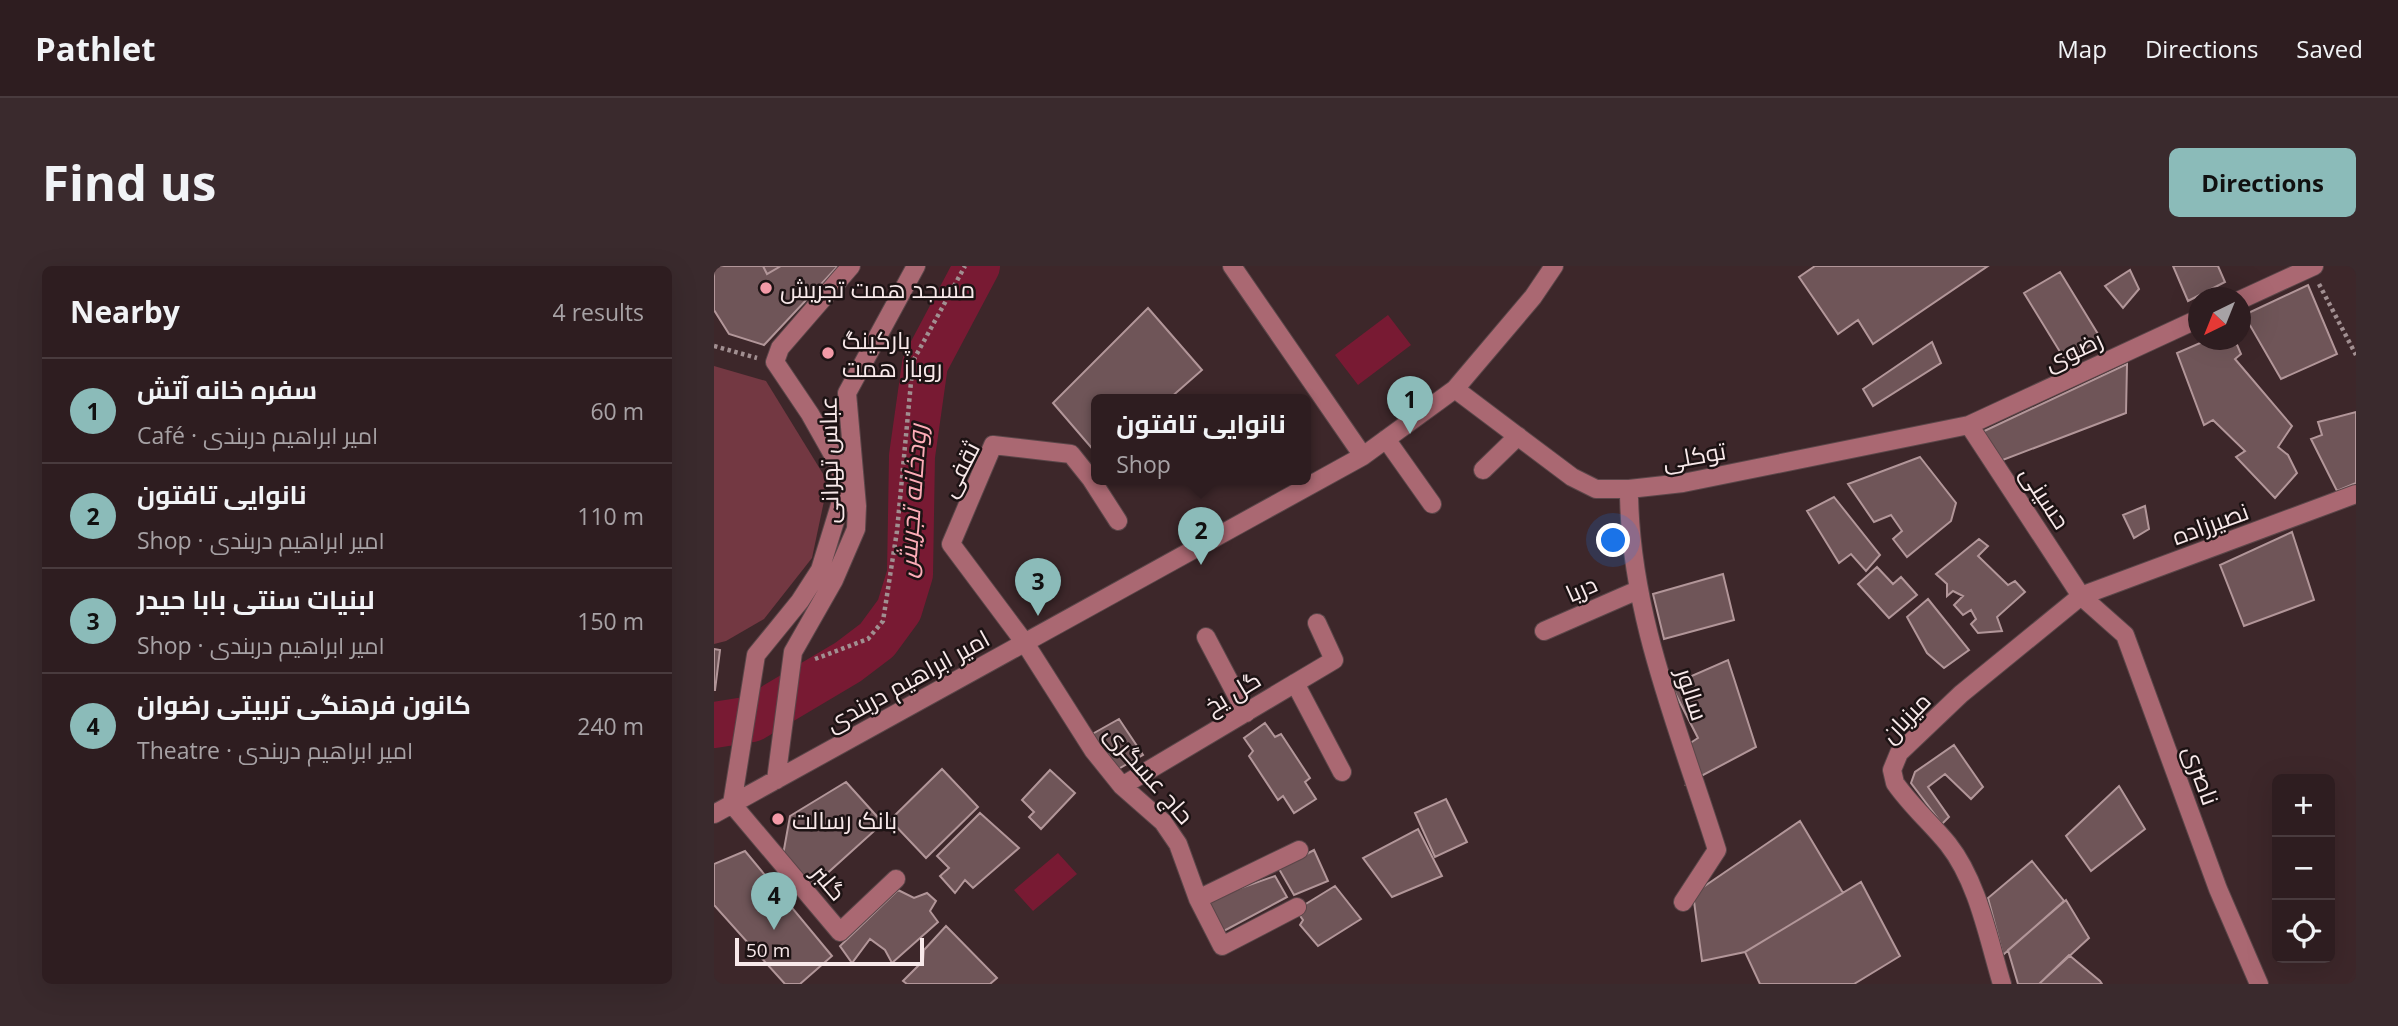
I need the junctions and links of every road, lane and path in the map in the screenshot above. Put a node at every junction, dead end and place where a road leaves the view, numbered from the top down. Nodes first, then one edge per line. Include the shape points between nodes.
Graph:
1 (851, 266) edge
2 (916, 266) edge
3 (965, 266) edge
4 (1232, 266) edge
5 (1554, 266) edge
6 (2312, 267) edge
7 (2251, 295) edge
8 (2188, 324) edge
9 (714, 346) edge
10 (2356, 355) edge
11 (775, 362) junction
12 (1455, 389) junction
13 (1969, 425) junction
14 (1518, 436) junction
15 (1386, 439) junction
16 (1363, 456) junction
17 (1483, 470) dead end
18 (1091, 473) edge
19 (1099, 485) edge
20 (1311, 485) edge
21 (1311, 485) edge
22 (1629, 489) junction
23 (2356, 494) edge
24 (1432, 504) dead end
25 (1118, 521) dead end
26 (1638, 590) junction
27 (2081, 596) junction
28 (1317, 623) dead end
29 (1544, 631) dead end
30 (1206, 637) dead end
31 (1025, 643) junction
32 (815, 659) dead end
33 (1294, 683) junction
34 (1246, 713) junction
35 (1342, 772) dead end
36 (776, 780) junction
37 (1122, 786) junction
38 (732, 804) junction
39 (714, 814) edge
40 (1299, 850) dead end
41 (897, 879) dead end
42 (1198, 899) junction
43 (1683, 902) dead end
44 (1297, 907) dead end
45 (2002, 984) edge
46 (2259, 984) edge

1 - 11 street via 780,348
2 - 36 street, عباس تهرانی via 847,393 856,529 834,580 793,652
3 - 32 path via 913,360 897,531 883,621 868,639
4 - 16 street
5 - 12 street, امیر ابراهیم دربندی
6 - 7 street
6 - 10 path
8 - 13 street, رضوى
9 - 11 path
11 - 38 street, عباس تهرانی via 841,469 840,505 820,570 756,655
12 - 14 street, توکلی
12 - 15 street, امیر ابراهیم دربندی
13 - 22 street, توکلی via 1683,483
13 - 27 street, حسینی
14 - 17 street
14 - 22 street, توکلی via 1596,489
15 - 16 street, امیر ابراهیم دربندی
15 - 24 street
16 - 21 street, امیر ابراهیم دربندی
18 - 31 street, ثقفی via 1071,454 993,445 951,544
19 - 25 street, ثقفی
20 - 31 street, امیر ابراهیم دربندی
22 - 26 street, سالور via 1629,532
23 - 27 street, نصیرزاده
26 - 29 street, دریا
26 - 43 street, سالور via 1717,849
27 - 45 street, میزبان via 1961,694 1899,753 1892,771 1905,797 1949,845 1962,867
27 - 46 street, ناصری via 2125,635 2218,888
28 - 33 street, گل یخ via 1334,660
30 - 34 street
31 - 36 street, امیر ابراهیم دربندی
31 - 37 street, حاج عسگری via 1093,750
33 - 34 street, گل یخ
33 - 35 street
34 - 37 street, گل یخ
36 - 38 street, امیر ابراهیم دربندی
37 - 42 street, حاج عسگری via 1163,822 1178,844
38 - 39 street, امیر ابراهیم دربندی
38 - 41 street, گلبر via 840,932
40 - 42 street
42 - 44 street, حاج عسگری via 1222,946

